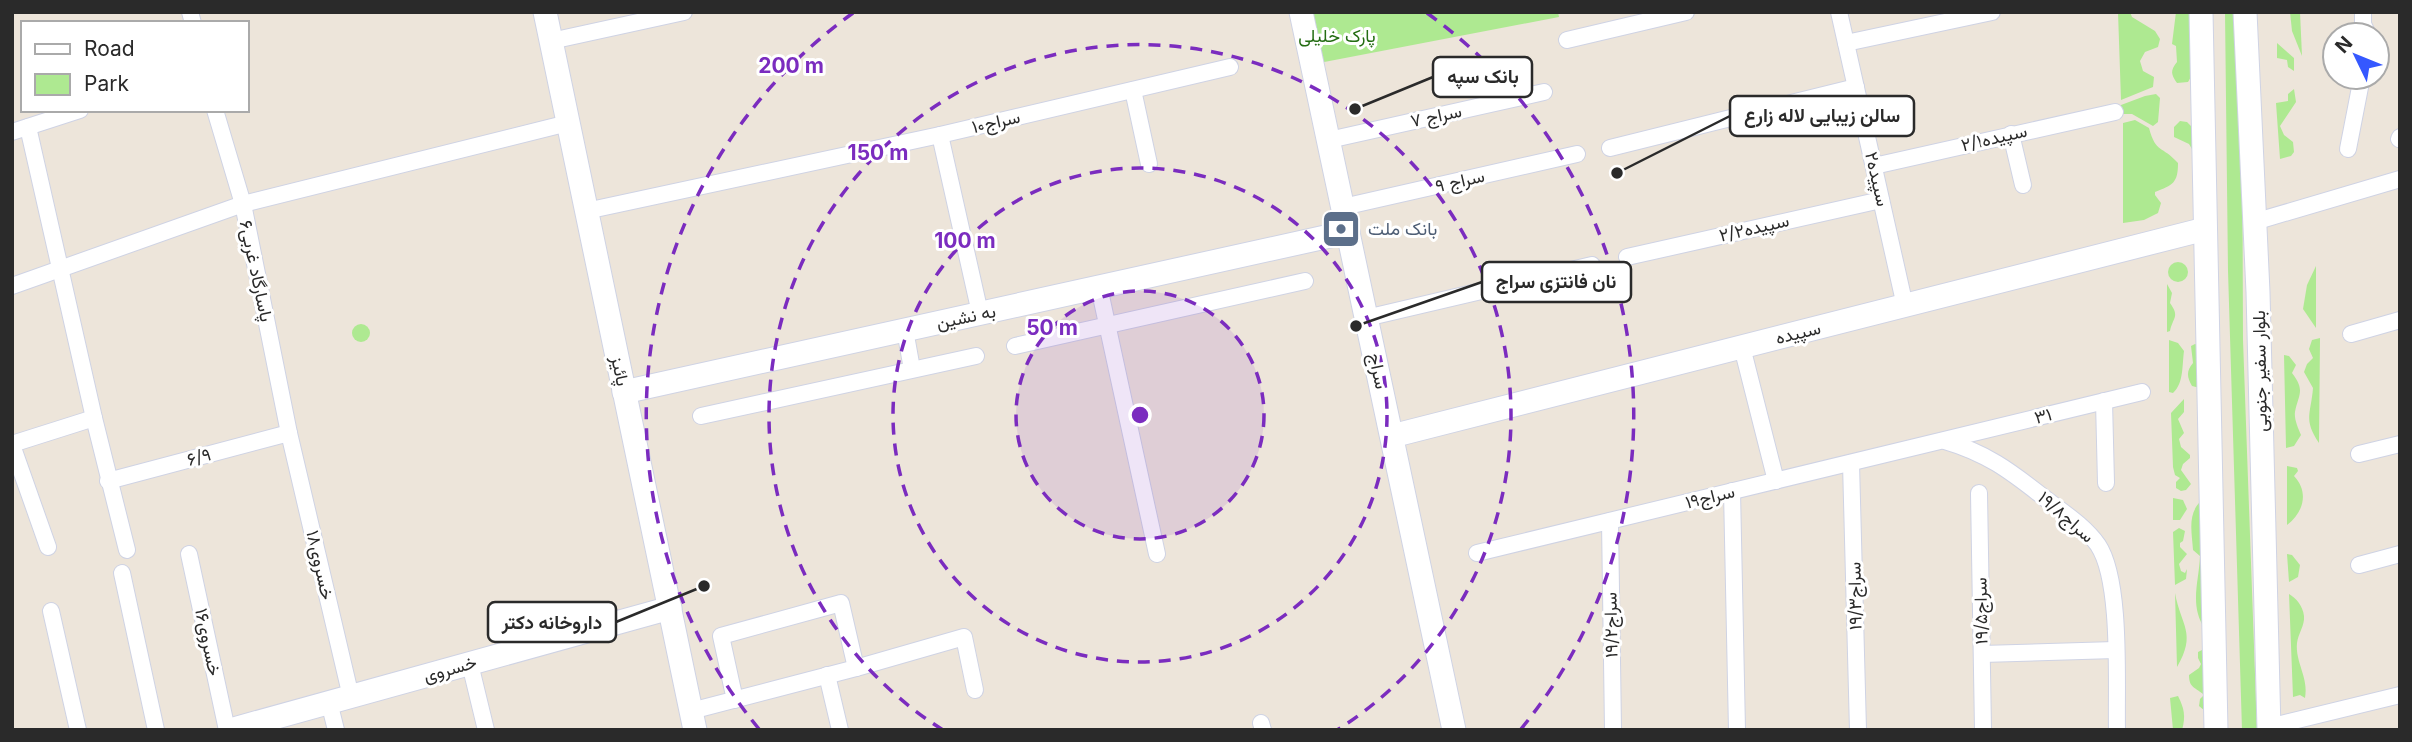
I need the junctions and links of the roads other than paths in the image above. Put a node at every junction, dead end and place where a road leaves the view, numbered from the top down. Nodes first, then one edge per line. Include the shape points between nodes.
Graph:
1 (545, 12) edge
2 (684, 12) edge
3 (1301, 12) edge
4 (1686, 12) edge
5 (1839, 12) edge
6 (1992, 12) edge
7 (2200, 12) edge
8 (2245, 12) edge
9 (1567, 40) dead end
10 (551, 41) junction
11 (1846, 43) junction
12 (1230, 67) dead end
13 (1856, 88) junction
14 (1133, 90) junction
15 (2359, 91) edge
16 (1544, 92) dead end
17 (74, 112) edge
18 (216, 112) edge
19 (2115, 112) dead end
20 (568, 122) junction
21 (28, 127) junction
22 (12, 132) edge
23 (2011, 134) junction
24 (940, 135) junction
25 (1329, 140) junction
26 (1610, 148) dead end
27 (2348, 149) dead end
28 (1577, 154) dead end
29 (1149, 164) dead end
30 (1874, 166) junction
31 (2400, 180) edge
32 (2023, 185) dead end
33 (1881, 200) junction
34 (243, 204) junction
35 (1343, 207) junction
36 (586, 211) junction
37 (2254, 222) junction
38 (2205, 229) junction
39 (1348, 232) junction
40 (1627, 257) dead end
41 (1592, 265) dead end
42 (61, 270) junction
43 (1305, 281) dead end
44 (12, 286) edge
45 (1099, 287) junction
46 (1905, 306) junction
47 (980, 313) junction
48 (1366, 318) junction
49 (2400, 320) edge
50 (1109, 325) junction
51 (905, 330) junction
52 (2351, 334) dead end
53 (1015, 346) dead end
54 (1742, 347) junction
55 (976, 355) dead end
56 (912, 369) junction
57 (624, 392) junction
58 (2142, 392) dead end
59 (2104, 401) junction
60 (701, 415) dead end
61 (94, 418) junction
62 (289, 433) junction
63 (1392, 436) junction
64 (1943, 440) junction
65 (12, 444) edge
66 (2400, 444) edge
67 (2359, 454) dead end
68 (1851, 463) junction
69 (108, 481) junction
70 (1776, 481) junction
71 (2106, 483) dead end
72 (1732, 491) junction
73 (1979, 493) dead end
74 (1609, 521) junction
75 (48, 547) dead end
76 (127, 550) dead end
77 (1477, 553) dead end
78 (189, 554) dead end
79 (1157, 554) dead end
80 (2400, 554) edge
81 (2359, 565) dead end
82 (122, 573) dead end
83 (670, 608) junction
84 (51, 611) dead end
85 (2115, 650) junction
86 (1982, 654) junction
87 (470, 664) junction
88 (856, 668) junction
89 (827, 676) junction
90 (975, 690) dead end
91 (2400, 695) edge
92 (351, 696) junction
93 (735, 699) junction
94 (329, 702) junction
95 (693, 720) edge
96 (2269, 729) edge
97 (78, 730) edge
98 (156, 730) edge
99 (229, 730) edge
100 (336, 730) edge
101 (486, 730) edge
102 (840, 730) edge
103 (1454, 730) edge
104 (1612, 730) edge
105 (1737, 730) edge
106 (1858, 730) edge
107 (1983, 730) edge
108 (2117, 730) edge
109 (2216, 730) edge

1 - 10 street, پائیز
2 - 10 street
3 - 25 street, سراج
4 - 9 street
5 - 11 street, سپیده۲
6 - 11 street
7 - 38 street
8 - 37 street, بلوار سفیر جنوبی
10 - 20 street, پائیز
11 - 13 street, سپیده۲
12 - 14 street, سراج۱۰
13 - 26 street
13 - 30 street, سپیده۲
14 - 24 street, سراج۱۰
14 - 29 street
15 - 27 street
16 - 25 street, سراج ۷
17 - 21 street
18 - 34 street, پاسارگاد غربی۶
19 - 23 street, سپیده۲/۱
20 - 34 street
20 - 36 street, پائیز
21 - 22 street
21 - 42 street
23 - 30 street, سپیده۲/۱
23 - 32 street
24 - 36 street, سراج۱۰
24 - 47 street
25 - 35 street, سراج
28 - 35 street, سراج ۹
30 - 33 street, سپیده۲
31 - 37 street
33 - 40 street, سپیده۲/۲
33 - 46 street, سپیده۲
34 - 42 street
34 - 62 street, پاسارگاد غربی۶
35 - 39 street, سراج
36 - 57 street, پائیز
37 - 96 street, بلوار سفیر جنوبی
38 - 46 street, سپیده
38 - 109 street
39 - 45 street, به نشین
39 - 48 street, سراج
41 - 48 street
42 - 44 street
42 - 61 street
43 - 50 street
45 - 47 street, به نشین
45 - 50 street
46 - 54 street, سپیده
47 - 51 street, به نشین
48 - 63 street, سراج
49 - 52 street
50 - 53 street
50 - 79 street
51 - 56 street
51 - 57 street, به نشین
54 - 63 street, سپیده
54 - 70 street
55 - 56 street
56 - 60 street
57 - 83 street, پائیز
58 - 59 street, ۳۱
59 - 64 street, ۳۱
59 - 71 street
61 - 65 street
61 - 69 street
62 - 69 street, ۶/۹
62 - 92 street, خسروى۱۸
63 - 103 street, سراج
64 - 68 street, سراج۱۹
64 - 85 street, سراج۱۹/۸ via 1986,456 2083,528 2098,545 2109,566 2114,594
65 - 75 street
66 - 67 street
68 - 70 street, سراج۱۹
68 - 106 street, سراج۱۹/۳
69 - 76 street
70 - 72 street, سراج۱۹
72 - 74 street, سراج۱۹
72 - 105 street
73 - 86 street, سراج۱۹/۵
74 - 77 street, سراج۱۹
74 - 104 street, سراج۱۹/۲
78 - 99 street, خسروى۱۶
80 - 81 street
82 - 98 street
83 - 87 street, خسروى
83 - 95 street, پائیز
84 - 97 street
85 - 86 street
85 - 108 street, سراج۱۹/۸
86 - 107 street, سراج۱۹/۵
87 - 92 street, خسروى
87 - 101 street
88 - 89 street
88 - 90 street via 964,637
88 - 93 street via 841,603 721,636
89 - 93 street
89 - 102 street
91 - 96 street
92 - 94 street, خسروى
93 - 95 street
94 - 99 street, خسروى
94 - 100 street

